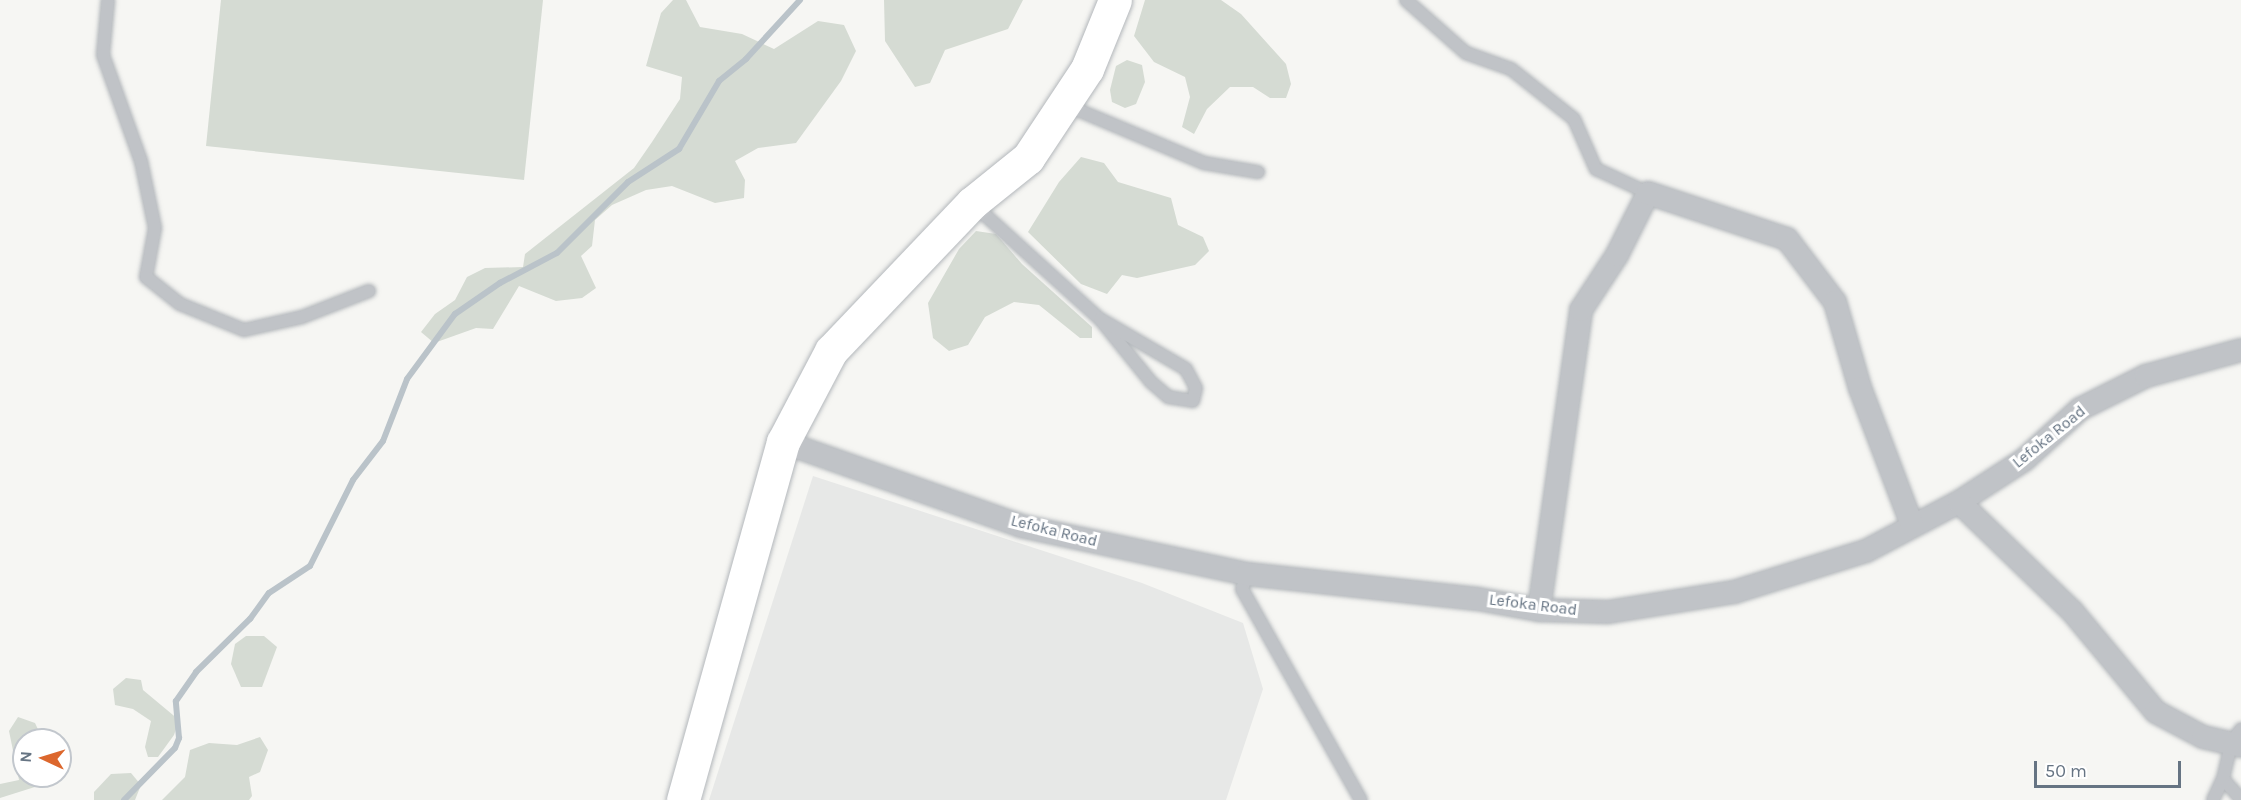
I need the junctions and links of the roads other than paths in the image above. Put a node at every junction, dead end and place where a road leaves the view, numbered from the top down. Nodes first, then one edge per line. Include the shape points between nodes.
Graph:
1 (108, 0) edge
2 (1115, 0) edge
3 (1406, 0) edge
4 (1065, 104) junction
5 (1258, 172) dead end
6 (1648, 193) junction
7 (972, 203) junction
8 (369, 291) dead end
9 (1100, 319) junction
10 (2241, 350) edge
11 (783, 442) junction
12 (1959, 502) junction
13 (1912, 525) junction
14 (1247, 574) junction
15 (1539, 610) junction
16 (2238, 739) edge
17 (2223, 779) junction
18 (683, 800) edge
19 (1361, 800) edge
20 (2213, 800) edge
21 (2241, 800) edge

1 - 8 lane via 103,55 141,161 155,228 146,277 180,304 244,330 302,317
2 - 4 main road via 1087,69
3 - 6 lane via 1466,53 1511,69 1574,119 1596,169
4 - 5 lane via 1204,163
4 - 7 main road via 1028,158
6 - 13 street via 1787,239 1835,302 1860,388
6 - 15 street via 1617,255 1581,310
7 - 9 lane
7 - 11 main road via 831,351
9 - 9 lane via 1168,397 1193,401 1196,388 1186,369
10 - 12 street, Lefoka Road via 2146,376 2080,410 2024,460
11 - 14 street, Lefoka Road via 1021,525
11 - 18 main road
12 - 13 street, Lefoka Road
12 - 16 street via 2072,611 2156,712 2203,737
13 - 15 street, Lefoka Road via 1866,551 1734,592 1608,612
14 - 15 street, Lefoka Road via 1478,598
14 - 19 lane via 1242,590
16 - 17 lane
17 - 20 lane
17 - 21 lane

